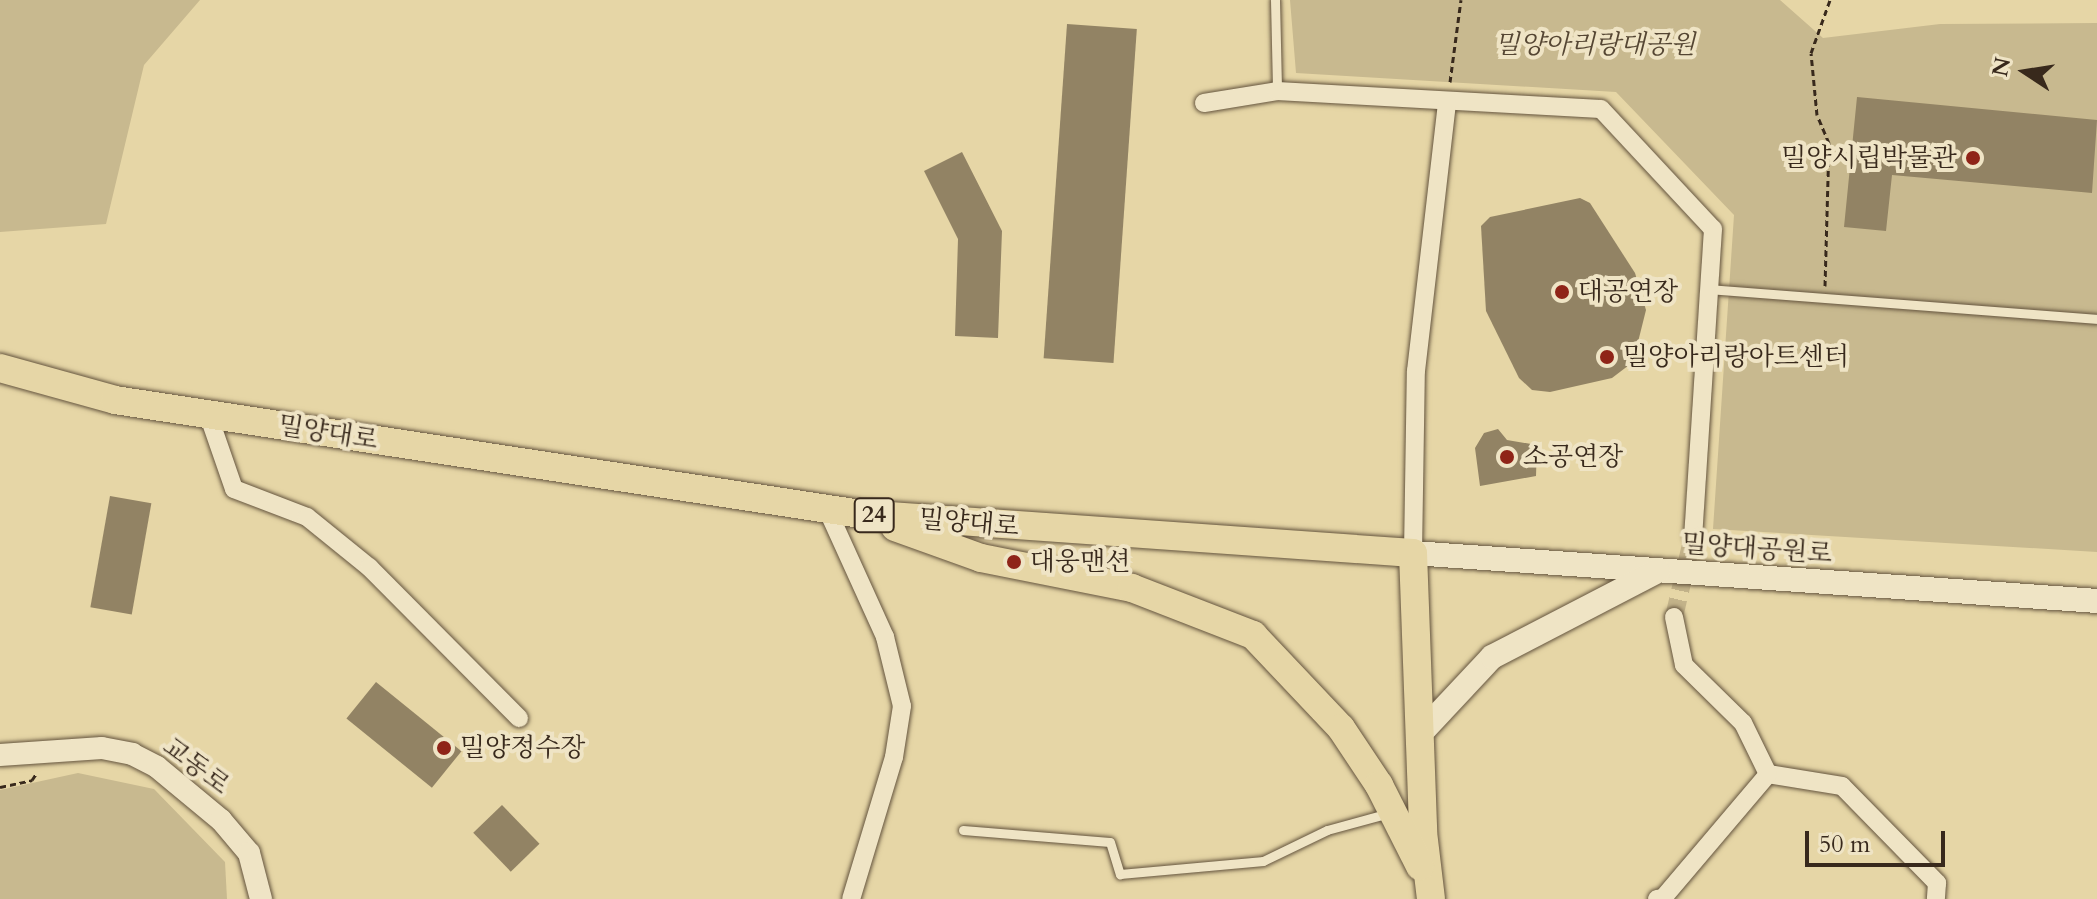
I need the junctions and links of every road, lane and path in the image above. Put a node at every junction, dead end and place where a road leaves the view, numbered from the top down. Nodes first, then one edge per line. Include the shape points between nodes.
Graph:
1 (1275, 0) edge
2 (1461, 0) edge
3 (1830, 0) edge
4 (1277, 91) junction
5 (1447, 102) junction
6 (1204, 103) dead end
7 (1709, 289) junction
8 (1824, 297) junction
9 (2097, 319) edge
10 (0, 368) edge
11 (208, 414) junction
12 (827, 509) junction
13 (861, 514) junction
14 (1693, 536) tunnel mouth
15 (1413, 553) junction
16 (1660, 570) junction
17 (2097, 601) edge
18 (1674, 617) tunnel mouth
19 (519, 718) dead end
20 (1419, 735) junction
21 (52, 754) junction
22 (0, 755) edge
23 (1768, 774) junction
24 (0, 787) edge
25 (1393, 812) junction
26 (963, 830) dead end
27 (1430, 891) edge
28 (1663, 898) edge
29 (261, 899) edge
30 (851, 899) edge
31 (1657, 899) edge
32 (1936, 899) edge

1 - 4 lane
2 - 5 path
3 - 8 path via 1811,53 1817,115 1829,143
4 - 5 street
4 - 6 street
5 - 7 street via 1601,109 1713,229
5 - 15 street via 1416,371
7 - 8 lane
7 - 14 street
8 - 9 lane
10 - 11 main road, 밀양대로 / 24 via 115,400
11 - 12 main road, 밀양대로 / 24
11 - 19 street via 234,489 307,517 369,567
12 - 13 main road, 밀양대로 / 24
12 - 30 street via 885,637 902,706 894,757
13 - 15 main road, 밀양대로 / 24
13 - 25 main road via 981,558 1132,588 1253,635 1341,728
15 - 16 main road, 밀양대공원로
15 - 20 main road
16 - 17 main road, 밀양대공원로
16 - 20 main road via 1492,657
18 - 23 street via 1684,665 1743,723
20 - 27 main road
21 - 22 street, 교동로
21 - 24 path via 32,780
21 - 29 street, 교동로 via 102,748 157,767 221,820 249,853
23 - 28 street
23 - 32 street via 1842,786 1937,883
25 - 26 lane via 1327,830 1263,861 1120,874 1110,842
25 - 27 main road
28 - 31 street

